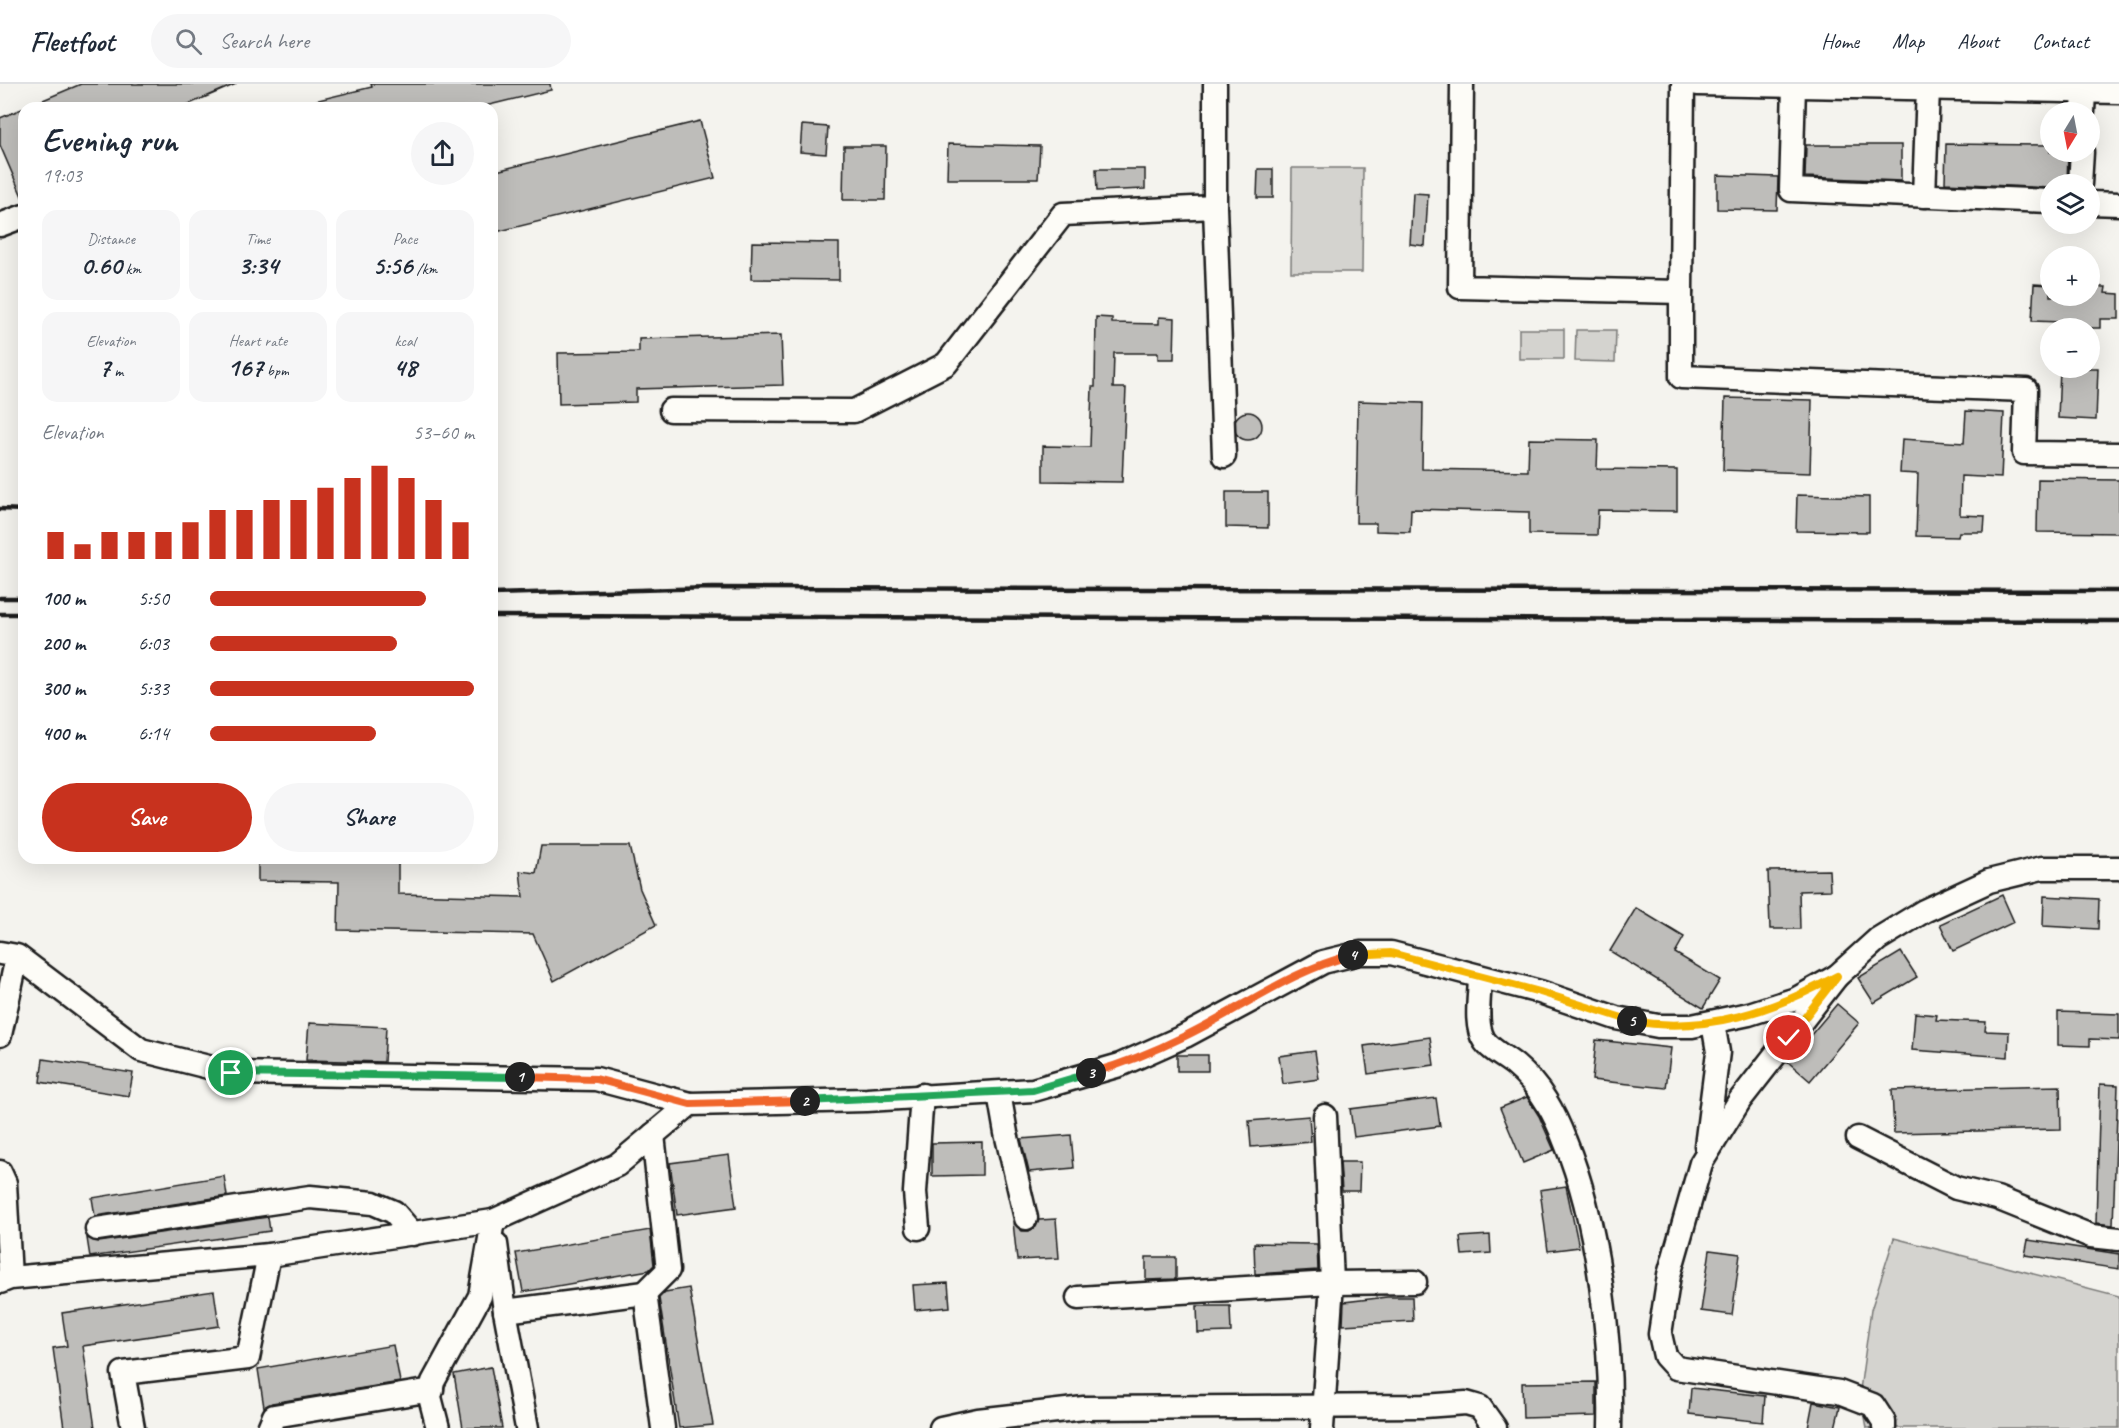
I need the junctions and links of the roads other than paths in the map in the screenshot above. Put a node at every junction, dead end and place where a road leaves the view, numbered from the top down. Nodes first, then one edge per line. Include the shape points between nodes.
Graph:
1 (1215, 84) edge
2 (1462, 84) edge
3 (1683, 84) edge
4 (1698, 84) edge
5 (1718, 84) edge
6 (1794, 86) junction
7 (1990, 87) edge
8 (1928, 88) junction
9 (2119, 92) edge
10 (2083, 102) edge
11 (1923, 196) junction
12 (2040, 201) edge
13 (2100, 203) edge
14 (2119, 204) edge
15 (1215, 207) junction
16 (18, 218) edge
17 (0, 225) edge
18 (1681, 292) junction
19 (671, 410) dead end
20 (2119, 454) edge
21 (1224, 456) dead end
22 (2119, 868) edge
23 (8, 958) edge
24 (1837, 976) junction
25 (1480, 977) junction
26 (1713, 1023) junction
27 (0, 1035) edge
28 (999, 1093) junction
29 (922, 1095) junction
30 (690, 1104) junction
31 (1325, 1116) dead end
32 (653, 1135) junction
33 (1858, 1138) dead end
34 (1705, 1156) junction
35 (0, 1172) edge
36 (1026, 1218) dead end
37 (494, 1221) junction
38 (918, 1228) dead end
39 (97, 1229) dead end
40 (413, 1234) junction
41 (2119, 1239) edge
42 (269, 1255) junction
43 (5, 1280) edge
44 (1415, 1282) dead end
45 (1332, 1283) junction
46 (645, 1293) junction
47 (1078, 1298) dead end
48 (505, 1311) junction
49 (432, 1390) junction
50 (1323, 1417) edge
51 (133, 1428) edge
52 (269, 1428) edge
53 (438, 1428) edge
54 (527, 1428) edge
55 (663, 1428) edge
56 (941, 1428) edge
57 (1495, 1428) edge
58 (1610, 1428) edge
59 (1884, 1428) edge

1 - 15 street
2 - 18 street via 1460,287
3 - 18 street
4 - 5 street
5 - 6 street
6 - 8 street
6 - 11 street via 1791,190
7 - 8 street
7 - 10 street
8 - 11 street
9 - 10 street
11 - 12 street
13 - 14 street
15 - 19 street via 1063,214 946,364 854,411
15 - 21 street
16 - 17 street
18 - 20 street via 1682,376 2026,390 2024,453
22 - 24 street via 2042,868 1989,881 1924,911 1878,939
23 - 27 street
23 - 30 street via 17,956 141,1050 231,1073 596,1079
24 - 26 street via 1796,999
24 - 34 street via 1740,1100
25 - 26 street via 1616,1018 1658,1026
25 - 28 street via 1391,953 1360,953 1323,962 1185,1036 1120,1065 1033,1090
25 - 58 street via 1479,1023 1484,1040 1538,1086 1565,1140 1586,1200 1611,1388
26 - 34 street via 1718,1052
28 - 29 street
28 - 36 street
29 - 30 street
29 - 38 street via 915,1192
30 - 32 street
31 - 45 street
32 - 37 street via 617,1165
32 - 46 street via 668,1270
33 - 41 street via 1956,1188 1997,1198 2091,1236
34 - 59 street via 1669,1275 1660,1334 1665,1356 1677,1368 1839,1392 1873,1405
35 - 43 street via 5,1183
37 - 40 street
37 - 48 street
37 - 49 street via 480,1296
39 - 40 street via 310,1197 373,1203 394,1212
40 - 42 street
42 - 43 street
42 - 51 street via 248,1358 123,1373
44 - 45 street
45 - 47 street
45 - 50 street
46 - 48 street
46 - 55 street
48 - 54 street
49 - 52 street via 274,1416
49 - 53 street via 430,1397
50 - 56 street via 1084,1408
50 - 57 street via 1466,1403 1480,1407

